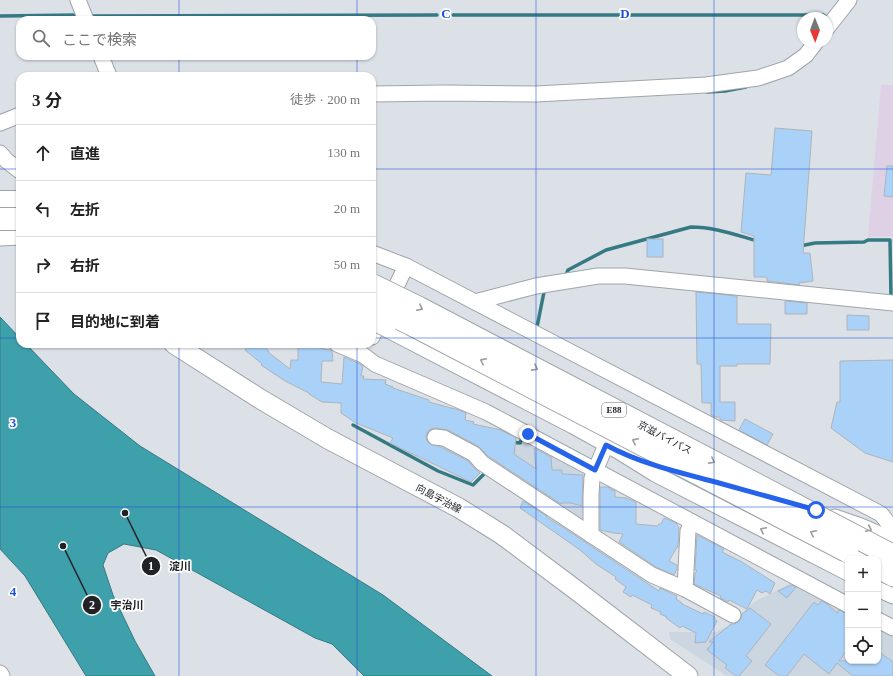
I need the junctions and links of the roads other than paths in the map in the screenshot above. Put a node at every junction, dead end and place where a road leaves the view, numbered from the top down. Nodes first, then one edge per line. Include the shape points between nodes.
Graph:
1 (78, 0) edge
2 (849, 0) edge
3 (84, 16) edge
4 (833, 20) edge
5 (811, 48) edge
6 (103, 60) edge
7 (107, 72) edge
8 (376, 94) edge
9 (16, 117) edge
10 (0, 123) edge
11 (0, 153) edge
12 (16, 167) edge
13 (0, 202) edge
14 (16, 202) edge
15 (0, 218) edge
16 (16, 219) edge
17 (16, 228) edge
18 (16, 237) edge
19 (0, 238) edge
20 (376, 255) edge
21 (406, 266) junction
22 (376, 287) edge
23 (475, 302) junction
24 (893, 303) edge
25 (376, 307) edge
26 (376, 324) edge
27 (376, 329) edge
28 (180, 348) edge
29 (366, 349) edge
30 (435, 437) dead end
31 (612, 448) junction
32 (595, 470) junction
33 (692, 522) junction
34 (893, 529) edge
35 (591, 535) junction
36 (893, 540) edge
37 (893, 551) edge
38 (856, 556) edge
39 (893, 556) edge
40 (881, 569) edge
41 (845, 571) edge
42 (881, 572) edge
43 (893, 575) edge
44 (685, 589) junction
45 (881, 590) edge
46 (893, 596) edge
47 (845, 603) edge
48 (733, 615) dead end
49 (881, 622) edge
50 (893, 628) edge
51 (0, 673) edge
52 (2, 676) edge
53 (688, 676) edge

1 - 3 street
2 - 4 street
5 - 8 street via 788,68 758,78 706,85 536,94
6 - 7 street
9 - 10 street
11 - 12 street
13 - 14 highway
15 - 16 highway, bridge
15 - 17 main road
18 - 19 street
20 - 21 street
21 - 23 street
21 - 27 street
22 -> 39 highway, 京滋バイパス / E88, bridge
23 - 24 street via 536,286 598,276 625,276
23 - 34 street via 881,514
38 -> 25 highway, 京滋バイパス / E88, bridge
26 - 31 street, bridge
28 - 53 main road, 向島宇治線 via 328,439 459,508 500,534
29 - 32 street via 375,364 486,412
30 - 35 street via 444,438 474,454 482,463
31 - 32 street
31 -> 36 street via 666,469 816,510
41 -> 31 street via 655,474
32 - 33 street
32 - 35 street via 592,478
33 - 44 street via 688,531
33 - 47 street
35 - 44 street via 652,575
37 - 42 street
40 - 43 highway, bridge
44 - 48 street
45 - 46 street
49 - 50 street
51 - 52 street

